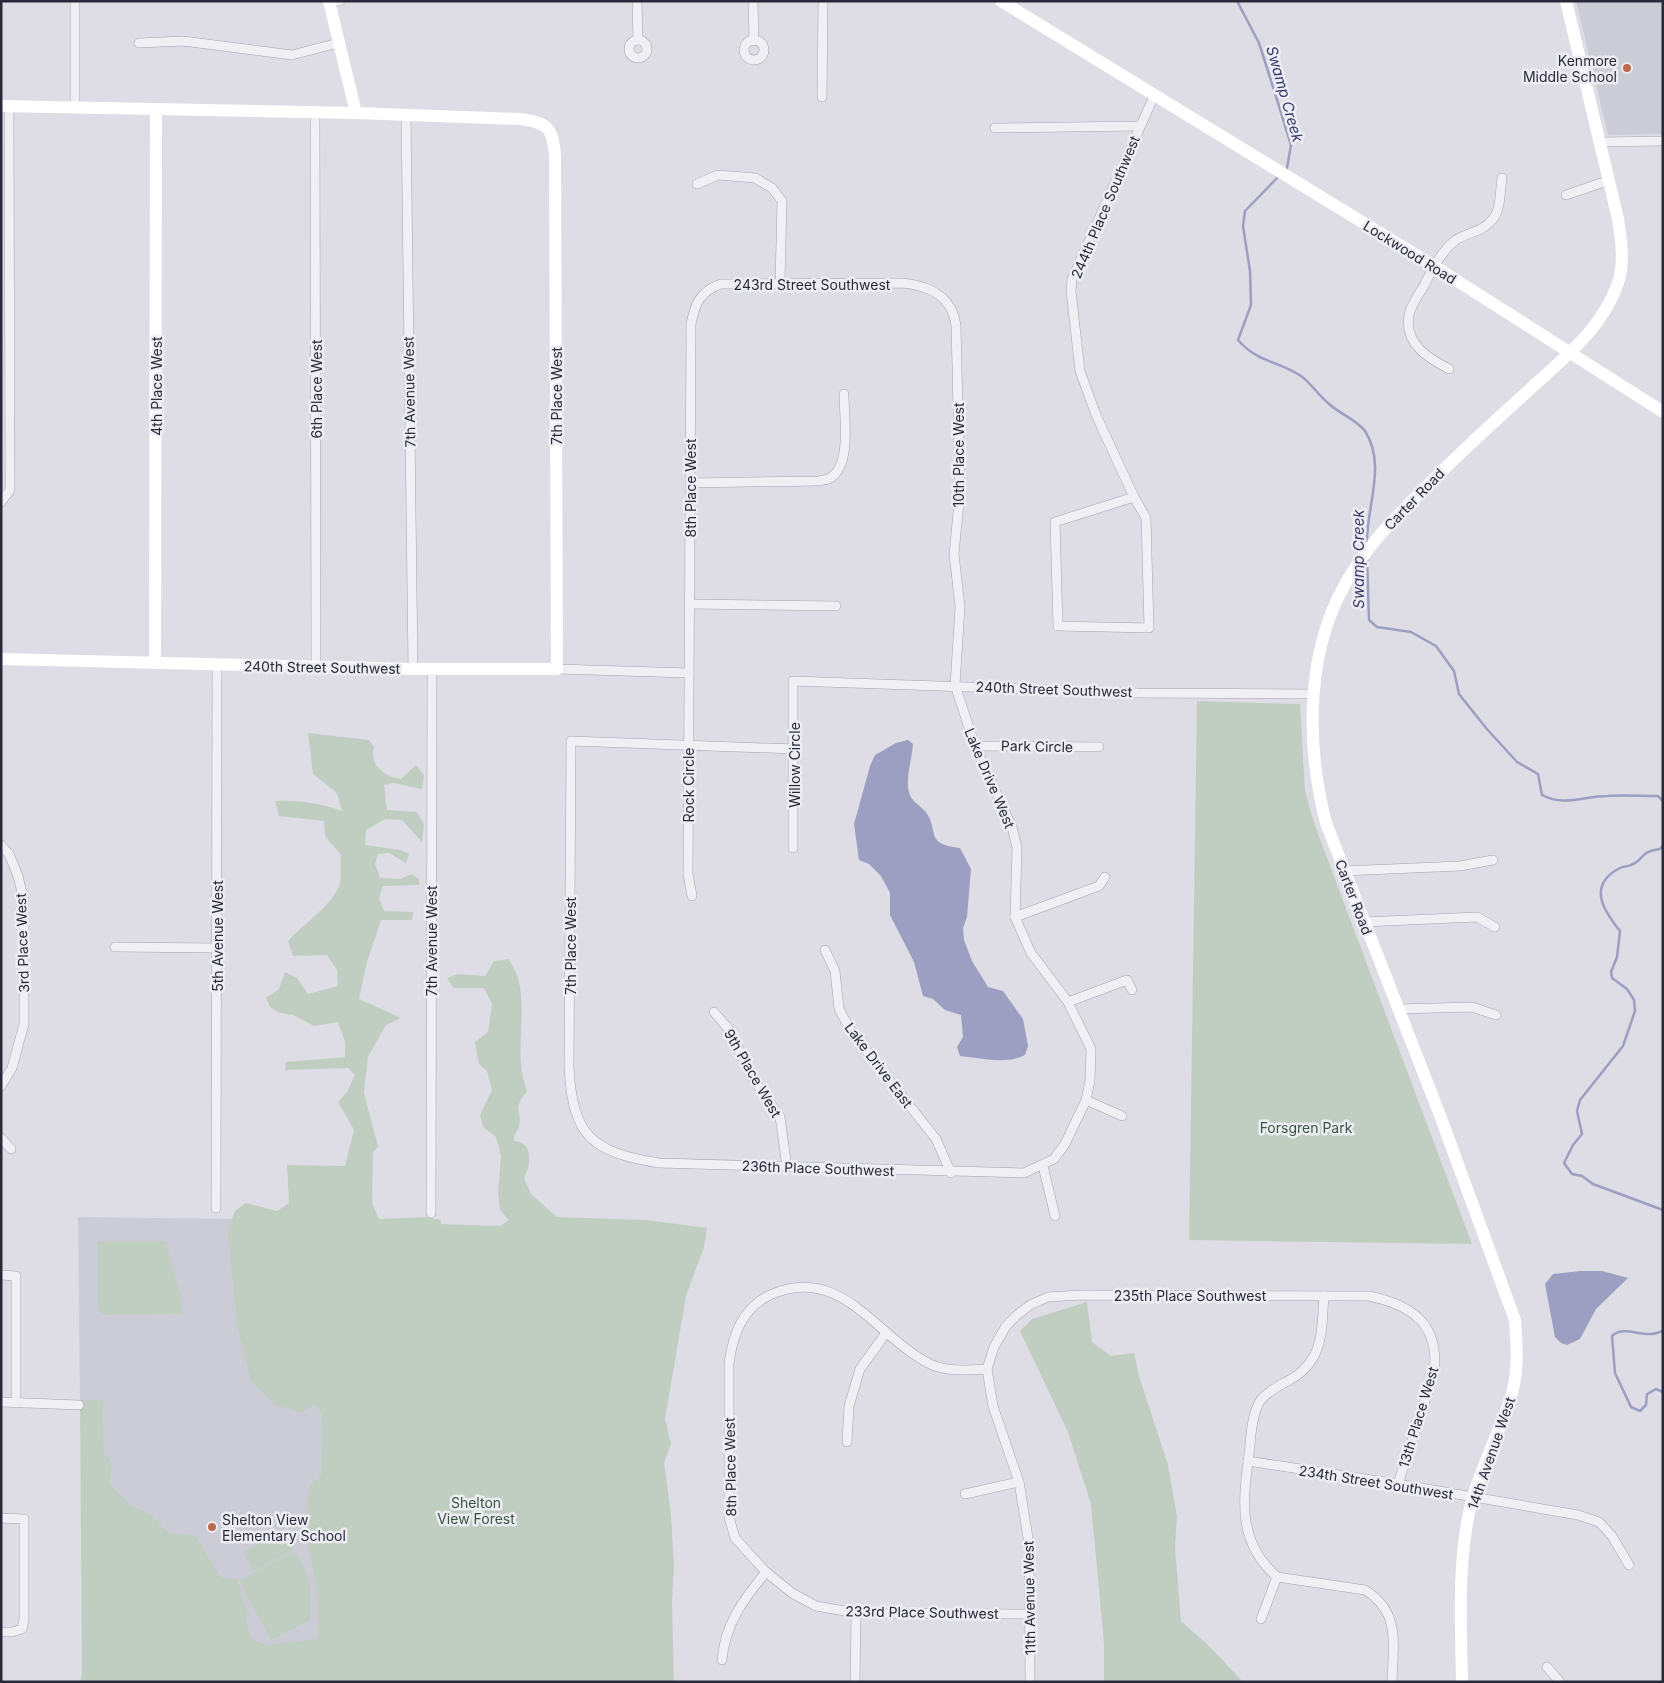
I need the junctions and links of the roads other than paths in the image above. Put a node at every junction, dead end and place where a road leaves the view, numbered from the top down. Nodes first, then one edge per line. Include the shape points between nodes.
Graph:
1 (75, 1) edge
2 (329, 1) edge
3 (340, 1) edge
4 (637, 1) edge
5 (754, 1) edge
6 (823, 1) edge
7 (1001, 1) edge
8 (1566, 1) edge
9 (638, 40) dead end
10 (754, 41) dead end
11 (139, 43) dead end
12 (338, 43) junction
13 (1155, 94) junction
14 (822, 97) dead end
15 (5, 106) edge
16 (75, 107) junction
17 (156, 109) junction
18 (315, 112) junction
19 (356, 113) junction
20 (406, 115) junction
21 (1140, 126) junction
22 (995, 128) dead end
23 (1663, 141) edge
24 (1601, 142) junction
25 (1502, 178) dead end
26 (1610, 180) junction
27 (697, 184) dead end
28 (1566, 195) dead end
29 (1434, 266) junction
30 (780, 283) junction
31 (936, 292) joint
32 (695, 304) joint
33 (1571, 352) junction
34 (1449, 369) dead end
35 (844, 394) dead end
36 (1663, 412) edge
37 (690, 483) junction
38 (1134, 497) junction
39 (1, 502) edge
40 (691, 604) junction
41 (836, 606) dead end
42 (1, 659) edge
43 (155, 663) junction
44 (217, 665) junction
45 (316, 667) junction
46 (413, 669) junction
47 (432, 669) junction
48 (557, 669) junction
49 (689, 673) junction
50 (794, 681) joint
51 (955, 685) junction
52 (1314, 694) junction
53 (688, 746) junction
54 (974, 746) junction
55 (1100, 747) dead end
56 (794, 749) junction
57 (1, 845) edge
58 (793, 848) dead end
59 (1493, 860) dead end
60 (1343, 871) junction
61 (1104, 877) dead end
62 (692, 896) dead end
63 (1015, 916) junction
64 (1363, 922) junction
65 (1495, 927) dead end
66 (115, 947) dead end
67 (217, 948) junction
68 (825, 950) dead end
69 (1132, 990) dead end
70 (1068, 1002) junction
71 (1398, 1009) junction
72 (714, 1012) dead end
73 (1496, 1015) dead end
74 (1, 1086) edge
75 (1086, 1100) junction
76 (1122, 1116) dead end
77 (1441, 1118) joint
78 (1, 1138) edge
79 (596, 1143) joint
80 (11, 1149) dead end
81 (1043, 1166) junction
82 (786, 1168) junction
83 (951, 1173) junction
84 (216, 1208) dead end
85 (432, 1212) dead end
86 (1056, 1216) dead end
87 (1, 1275) edge
88 (1324, 1296) junction
89 (1423, 1322) joint
90 (886, 1332) junction
91 (987, 1369) junction
92 (1, 1402) edge
93 (16, 1403) junction
94 (79, 1405) dead end
95 (847, 1442) dead end
96 (1248, 1461) junction
97 (1018, 1482) junction
98 (1398, 1484) junction
99 (965, 1494) dead end
100 (1473, 1498) junction
101 (1, 1518) edge
102 (1629, 1565) dead end
103 (766, 1572) junction
104 (1276, 1577) junction
105 (856, 1613) junction
106 (1030, 1614) junction
107 (1261, 1619) dead end
108 (1, 1632) edge
109 (722, 1660) dead end
110 (1547, 1666) dead end
111 (855, 1682) edge
112 (1030, 1682) edge
113 (1392, 1682) edge
114 (1462, 1682) edge
115 (1560, 1682) edge

1 - 16 street
2 - 3 street
2 - 12 street
4 - 9 street
5 - 10 street
6 - 14 street
7 - 13 street, Lockwood Road
8 - 24 street, Carter Road
11 - 12 street via 183,41 292,54
12 - 19 street
13 - 21 street, 244th Place Southwest
13 - 29 street, Lockwood Road
15 - 16 street
15 - 39 street via 10,490
16 - 17 street
17 - 18 street
17 - 43 street, 4th Place West
18 - 19 street
18 - 45 street, 6th Place West
19 - 20 street
20 - 46 street, 7th Avenue West
20 - 48 street, 7th Place West via 540,122 554,141
21 - 22 street
21 - 38 street, 244th Place Southwest via 1072,279 1071,307 1080,371 1096,415
23 - 24 street
24 - 26 street, Carter Road
25 - 29 street via 1493,219 1485,227 1457,240
26 - 28 street
26 - 33 street, Carter Road via 1621,240 1619,281 1610,302 1589,334
27 - 30 street via 718,175 755,178 772,188 782,201
29 - 33 street, Lockwood Road
29 - 34 street via 1410,313 1409,324 1416,345 1426,357
30 - 31 street, 243rd Street Southwest via 904,283
30 - 32 street, 243rd Street Southwest via 720,284 709,288
31 - 51 street, 10th Place West via 949,304 956,325 960,492 954,554 960,607
32 - 37 street, 8th Place West via 691,324
33 - 36 street, Lockwood Road
33 - 52 street, Carter Road via 1448,464 1385,529 1353,570 1335,603 1321,640
35 - 37 street via 844,456 830,478 818,481
37 - 40 street, 8th Place West
38 - 38 street, 244th Place Southwest via 1146,518 1149,628 1058,626 1056,522
40 - 41 street
40 - 49 street, 8th Place West
42 - 43 street, 240th Street Southwest
43 - 44 street, 240th Street Southwest
44 - 45 street, 240th Street Southwest
44 - 67 street, 5th Avenue West
45 - 46 street, 240th Street Southwest
46 - 47 street, 240th Street Southwest
47 - 48 street, 240th Street Southwest
47 - 85 street, 7th Avenue West
48 - 49 street, 240th Street Southwest
49 - 53 street, Rock Circle
50 - 51 street, 240th Street Southwest
50 - 56 street, Willow Circle
51 - 52 street, 240th Street Southwest via 1138,693
51 - 54 street, Lake Drive West
52 - 60 street, Carter Road via 1318,792
53 - 56 street
53 - 62 street, Rock Circle via 688,874
53 - 79 street, 7th Place West via 571,741 568,1068 575,1115
54 - 55 street, Park Circle
54 - 63 street, Lake Drive West via 1012,827 1017,848
56 - 58 street, Willow Circle
57 - 74 street, 3rd Place West via 9,854 24,901 24,1024 12,1068
59 - 60 street via 1460,866
60 - 64 street, Carter Road
61 - 63 street via 1100,886
63 - 70 street, Lake Drive West via 1030,953
64 - 65 street via 1476,917
64 - 71 street, Carter Road
66 - 67 street
67 - 84 street, 5th Avenue West
68 - 83 street, Lake Drive East via 835,971 839,1009 852,1033 936,1139
69 - 70 street via 1127,980
70 - 75 street, Lake Drive West via 1091,1049
71 - 73 street via 1472,1007
71 - 77 street, Carter Road
72 - 82 street, 9th Place West via 732,1032 750,1074 780,1117
75 - 76 street
75 - 81 street, Lake Drive West via 1065,1144 1054,1159
77 - 100 street, 14th Avenue West via 1515,1320 1518,1349 1511,1398
78 - 80 street
79 - 82 street, 236th Place Southwest via 633,1159 659,1163
81 - 83 street, 236th Place Southwest via 1024,1173
81 - 86 street
82 - 83 street, 236th Place Southwest
87 - 93 street via 16,1276
88 - 89 street, 235th Place Southwest via 1369,1296 1394,1301
88 - 91 street, 235th Place Southwest via 1048,1297 1030,1305 1006,1326
88 - 96 street via 1321,1342 1299,1376 1276,1388 1258,1403
89 - 98 street, 13th Place West via 1436,1355 1434,1373
90 - 91 street, 8th Place West via 931,1365 958,1370
90 - 95 street via 860,1369 849,1406
90 - 103 street, 8th Place West via 861,1308 810,1287 786,1288 763,1298 747,1313 732,1338 729,1363 729,1517 736,1538
91 - 97 street, 11th Avenue West via 994,1406
92 - 93 street
93 - 94 street
96 - 98 street, 234th Street Southwest
96 - 104 street via 1245,1525 1253,1549
97 - 99 street
97 - 106 street, 11th Avenue West via 1029,1544
98 - 100 street, 234th Street Southwest
100 - 102 street, 234th Street Southwest via 1578,1515 1599,1522 1612,1536
100 - 114 street, 14th Avenue West via 1462,1569
101 - 108 street via 24,1519 24,1620 22,1629
103 - 105 street, 233rd Place Southwest via 792,1593 816,1606
103 - 109 street via 742,1602 724,1640
104 - 107 street
104 - 113 street via 1365,1590 1378,1598 1388,1612 1393,1630
105 - 106 street, 233rd Place Southwest
105 - 111 street
106 - 112 street, 11th Avenue West
110 - 115 street

